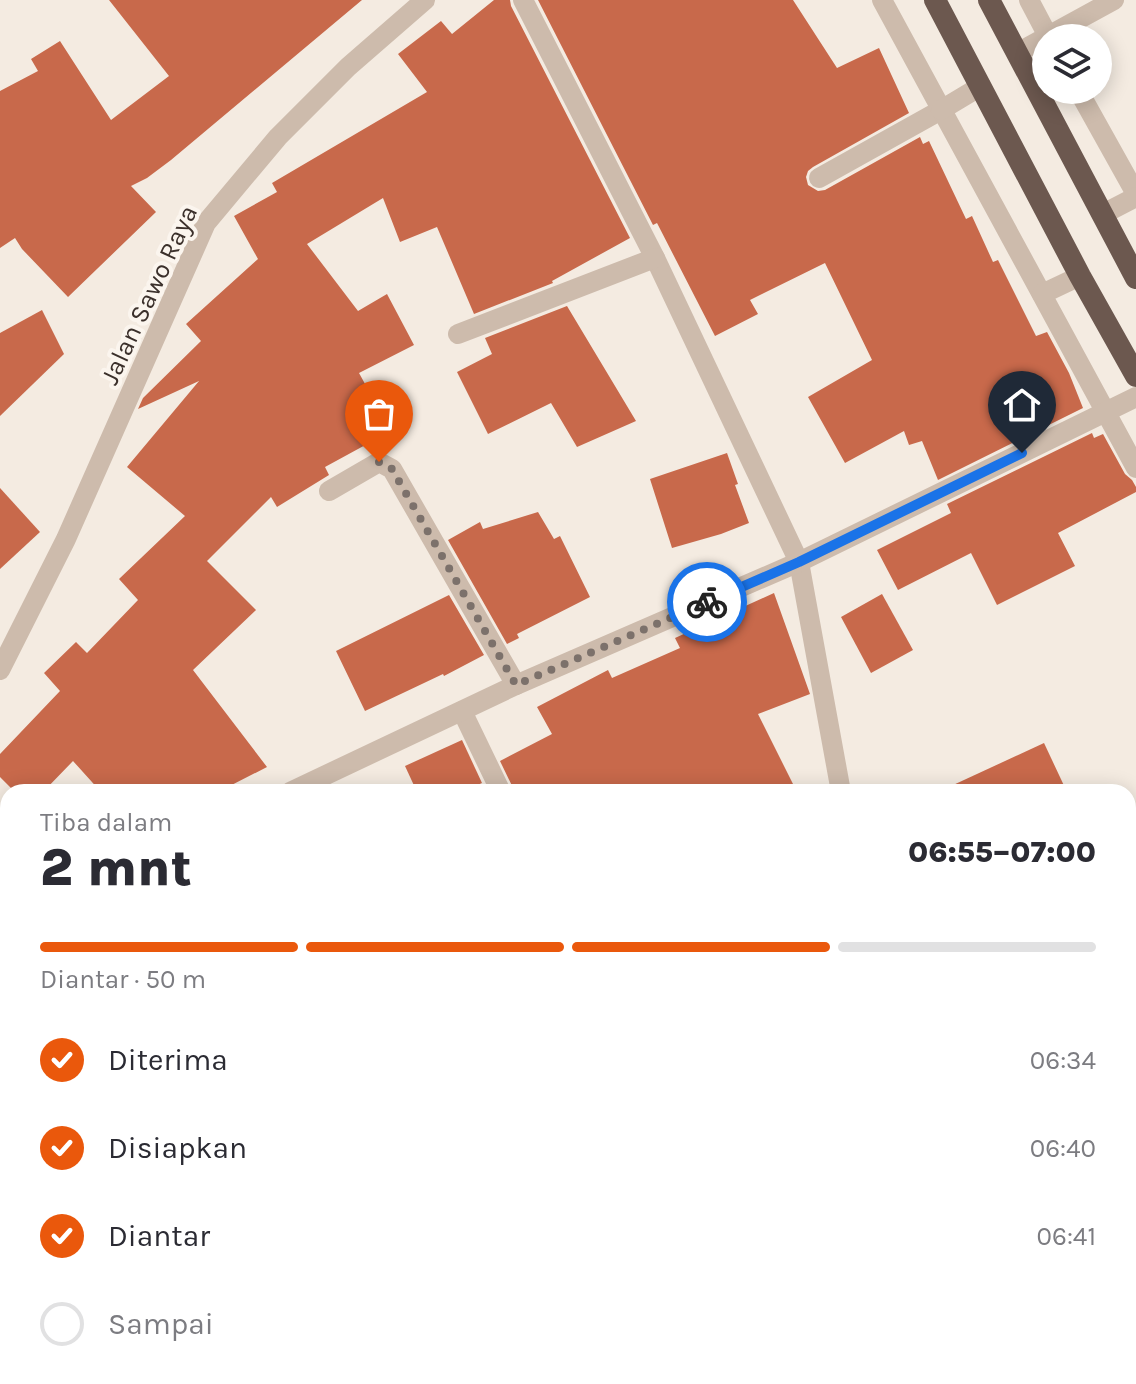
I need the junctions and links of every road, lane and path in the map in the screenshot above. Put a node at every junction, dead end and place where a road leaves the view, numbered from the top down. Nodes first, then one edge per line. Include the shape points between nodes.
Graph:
1 (425, 0) edge
2 (523, 0) edge
3 (882, 0) edge
4 (935, 0) edge
5 (989, 0) edge
6 (1029, 0) edge
7 (1114, 0) edge
8 (1042, 24) edge
9 (1071, 24) edge
10 (1032, 46) edge
11 (1017, 53) junction
12 (981, 86) junction
13 (1086, 104) edge
14 (941, 110) junction
15 (819, 178) dead end
16 (1136, 196) edge
17 (1103, 214) junction
18 (655, 258) junction
19 (1080, 276) junction
20 (1136, 278) edge
21 (1042, 294) junction
22 (458, 334) dead end
23 (1136, 376) edge
24 (1136, 397) edge
25 (1106, 412) junction
26 (1136, 468) edge
27 (329, 491) dead end
28 (799, 562) junction
29 (0, 670) edge
30 (516, 685) junction
31 (462, 711) junction
32 (307, 784) edge
33 (497, 784) edge
34 (840, 784) edge

1 - 29 street, Jalan Sawo Raya via 278,137 206,223 66,539
2 - 18 street
3 - 14 street
4 - 12 highway
5 - 11 highway
6 - 8 street
7 - 9 street
10 - 11 street
11 - 17 highway
12 - 14 street
12 - 19 highway
13 - 16 street
14 - 15 street
14 - 21 street
16 - 17 street
17 - 20 highway
18 - 22 street
18 - 28 street
19 - 21 street
19 - 23 highway
21 - 25 street
24 - 25 street
25 - 26 street
25 - 28 street
27 - 30 street via 379,462 392,469
28 - 30 street
28 - 34 street
30 - 31 street
31 - 32 street
31 - 33 street

